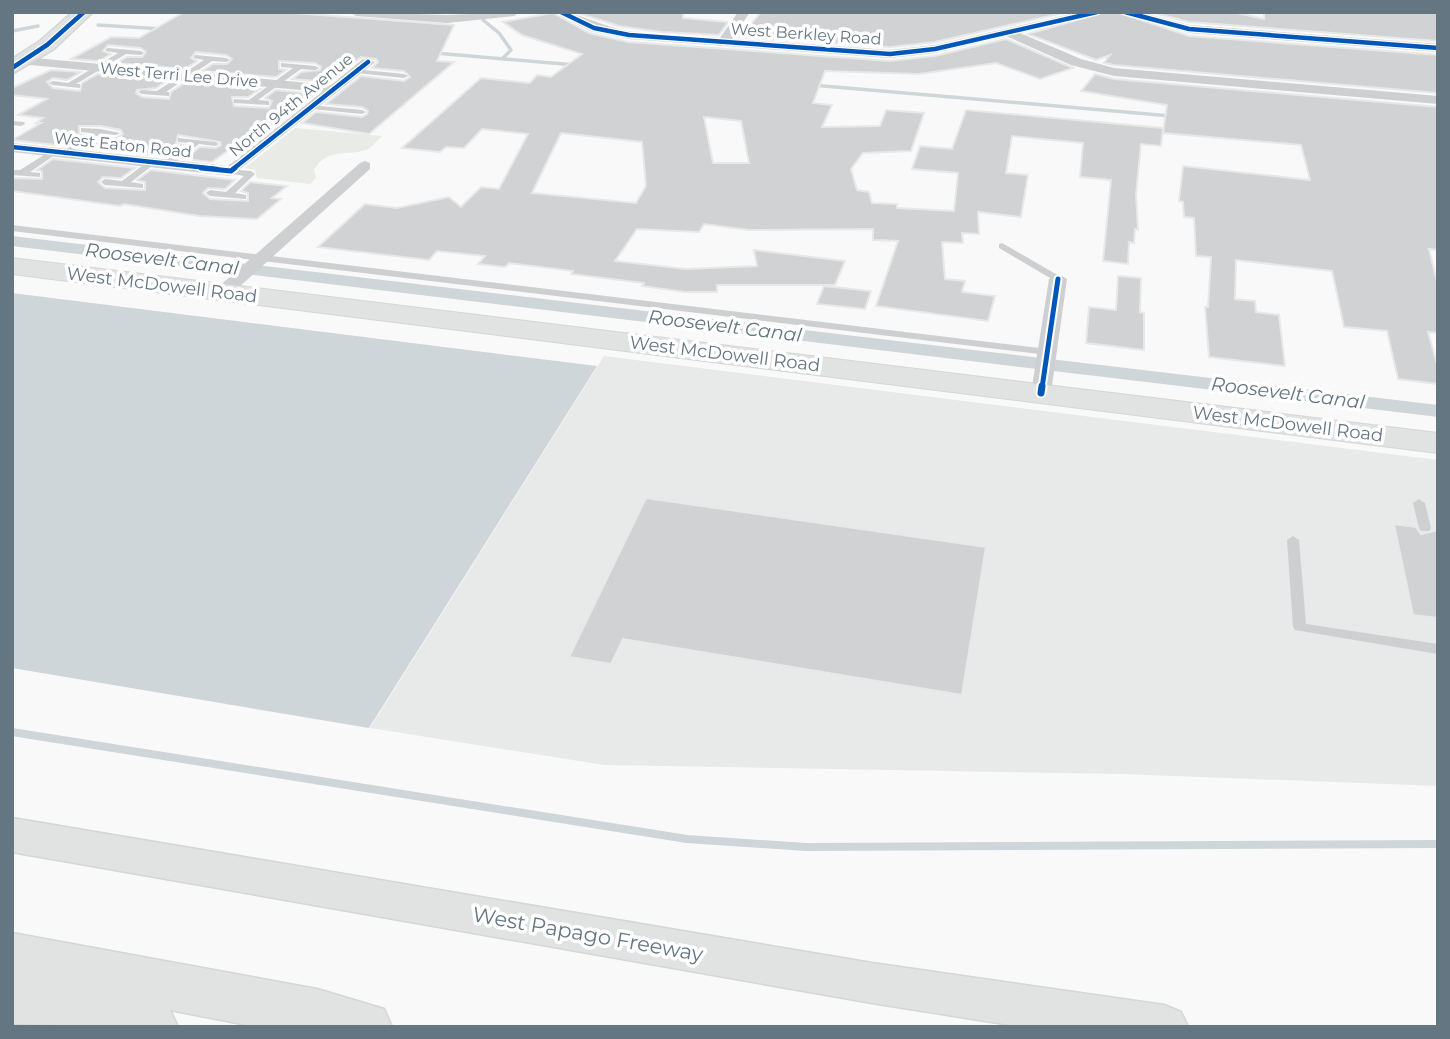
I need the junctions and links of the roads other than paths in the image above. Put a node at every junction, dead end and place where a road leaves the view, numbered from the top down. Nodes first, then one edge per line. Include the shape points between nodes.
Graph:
1 (84, 12) edge
2 (356, 12) edge
3 (514, 12) edge
4 (561, 12) edge
5 (744, 12) edge
6 (1097, 12) edge
7 (1125, 12) edge
8 (1009, 33) junction
9 (723, 42) junction
10 (1438, 48) edge
11 (108, 50) dead end
12 (126, 51) junction
13 (141, 52) dead end
14 (196, 57) dead end
15 (211, 59) junction
16 (226, 60) dead end
17 (18, 64) edge
18 (284, 65) dead end
19 (362, 66) joint
20 (299, 67) junction
21 (98, 68) junction
22 (315, 68) dead end
23 (411, 70) dead end
24 (185, 76) junction
25 (53, 83) dead end
26 (276, 84) junction
27 (69, 85) junction
28 (79, 86) dead end
29 (335, 89) junction
30 (142, 92) dead end
31 (159, 93) junction
32 (172, 94) dead end
33 (1438, 100) edge
34 (237, 101) dead end
35 (251, 102) junction
36 (267, 103) dead end
37 (312, 107) junction
38 (353, 119) dead end
39 (84, 130) dead end
40 (100, 131) junction
41 (116, 133) dead end
42 (181, 140) dead end
43 (197, 142) junction
44 (215, 144) dead end
45 (12, 148) edge
46 (61, 153) junction
47 (160, 163) junction
48 (365, 166) dead end
49 (232, 171) junction
50 (17, 173) edge
51 (37, 175) dead end
52 (105, 182) dead end
53 (124, 184) junction
54 (140, 186) dead end
55 (209, 193) dead end
56 (228, 195) junction
57 (243, 197) dead end
58 (12, 228) edge
59 (1002, 246) dead end
60 (260, 260) junction
61 (12, 267) edge
62 (1058, 279) joint
63 (233, 284) junction
64 (1045, 368) junction
65 (1438, 443) edge
66 (1419, 503) dead end
67 (1425, 528) dead end
68 (1293, 540) dead end
69 (1438, 649) edge
70 (12, 835) edge
71 (12, 956) edge
72 (12, 1000) edge
73 (150, 1027) edge
74 (364, 1027) edge
75 (1164, 1027) edge

1 - 17 main road
2 - 3 street via 447,19
4 - 9 street, West Berkley Road via 609,32
5 - 9 street
6 - 8 street, West Berkley Road
7 - 10 street via 1189,29
8 - 9 street, West Berkley Road via 890,54
8 - 33 street via 1076,62 1127,74
11 - 12 lane
12 - 13 lane
12 - 21 lane
14 - 15 lane
15 - 16 lane
15 - 24 lane
17 - 21 street, West Terri Lee Drive
18 - 20 lane
19 - 23 lane via 401,79
19 - 29 street, North 94th Avenue
20 - 22 lane
20 - 26 lane
21 - 24 street, West Terri Lee Drive
21 - 27 lane
24 - 26 street, West Terri Lee Drive
24 - 31 lane
25 - 27 lane
26 - 29 street, West Terri Lee Drive
26 - 35 lane
27 - 28 lane
29 - 37 street, North 94th Avenue
30 - 31 lane
31 - 32 lane
34 - 35 lane
35 - 36 lane
37 - 38 lane via 365,109
37 - 49 street, North 94th Avenue
39 - 40 lane
40 - 41 lane
40 - 46 lane
42 - 43 lane
43 - 44 lane
43 - 47 lane
45 - 46 street, West Eaton Road
46 - 47 street, West Eaton Road
46 - 50 lane
47 - 49 street, West Eaton Road
47 - 53 lane
48 - 60 street
49 - 56 lane via 251,174
50 - 51 lane
52 - 53 lane
53 - 54 lane
55 - 56 lane
56 - 57 lane
58 - 60 lane
59 - 62 lane
60 - 63 street
60 - 64 lane
61 - 63 main road, West McDowell Road
62 - 64 street
63 - 64 main road, West McDowell Road
64 - 65 main road, West McDowell Road
66 - 67 lane
68 - 69 lane via 1300,627
70 - 75 main road, West Papago Freeway via 872,983
71 - 74 highway
72 - 73 highway

